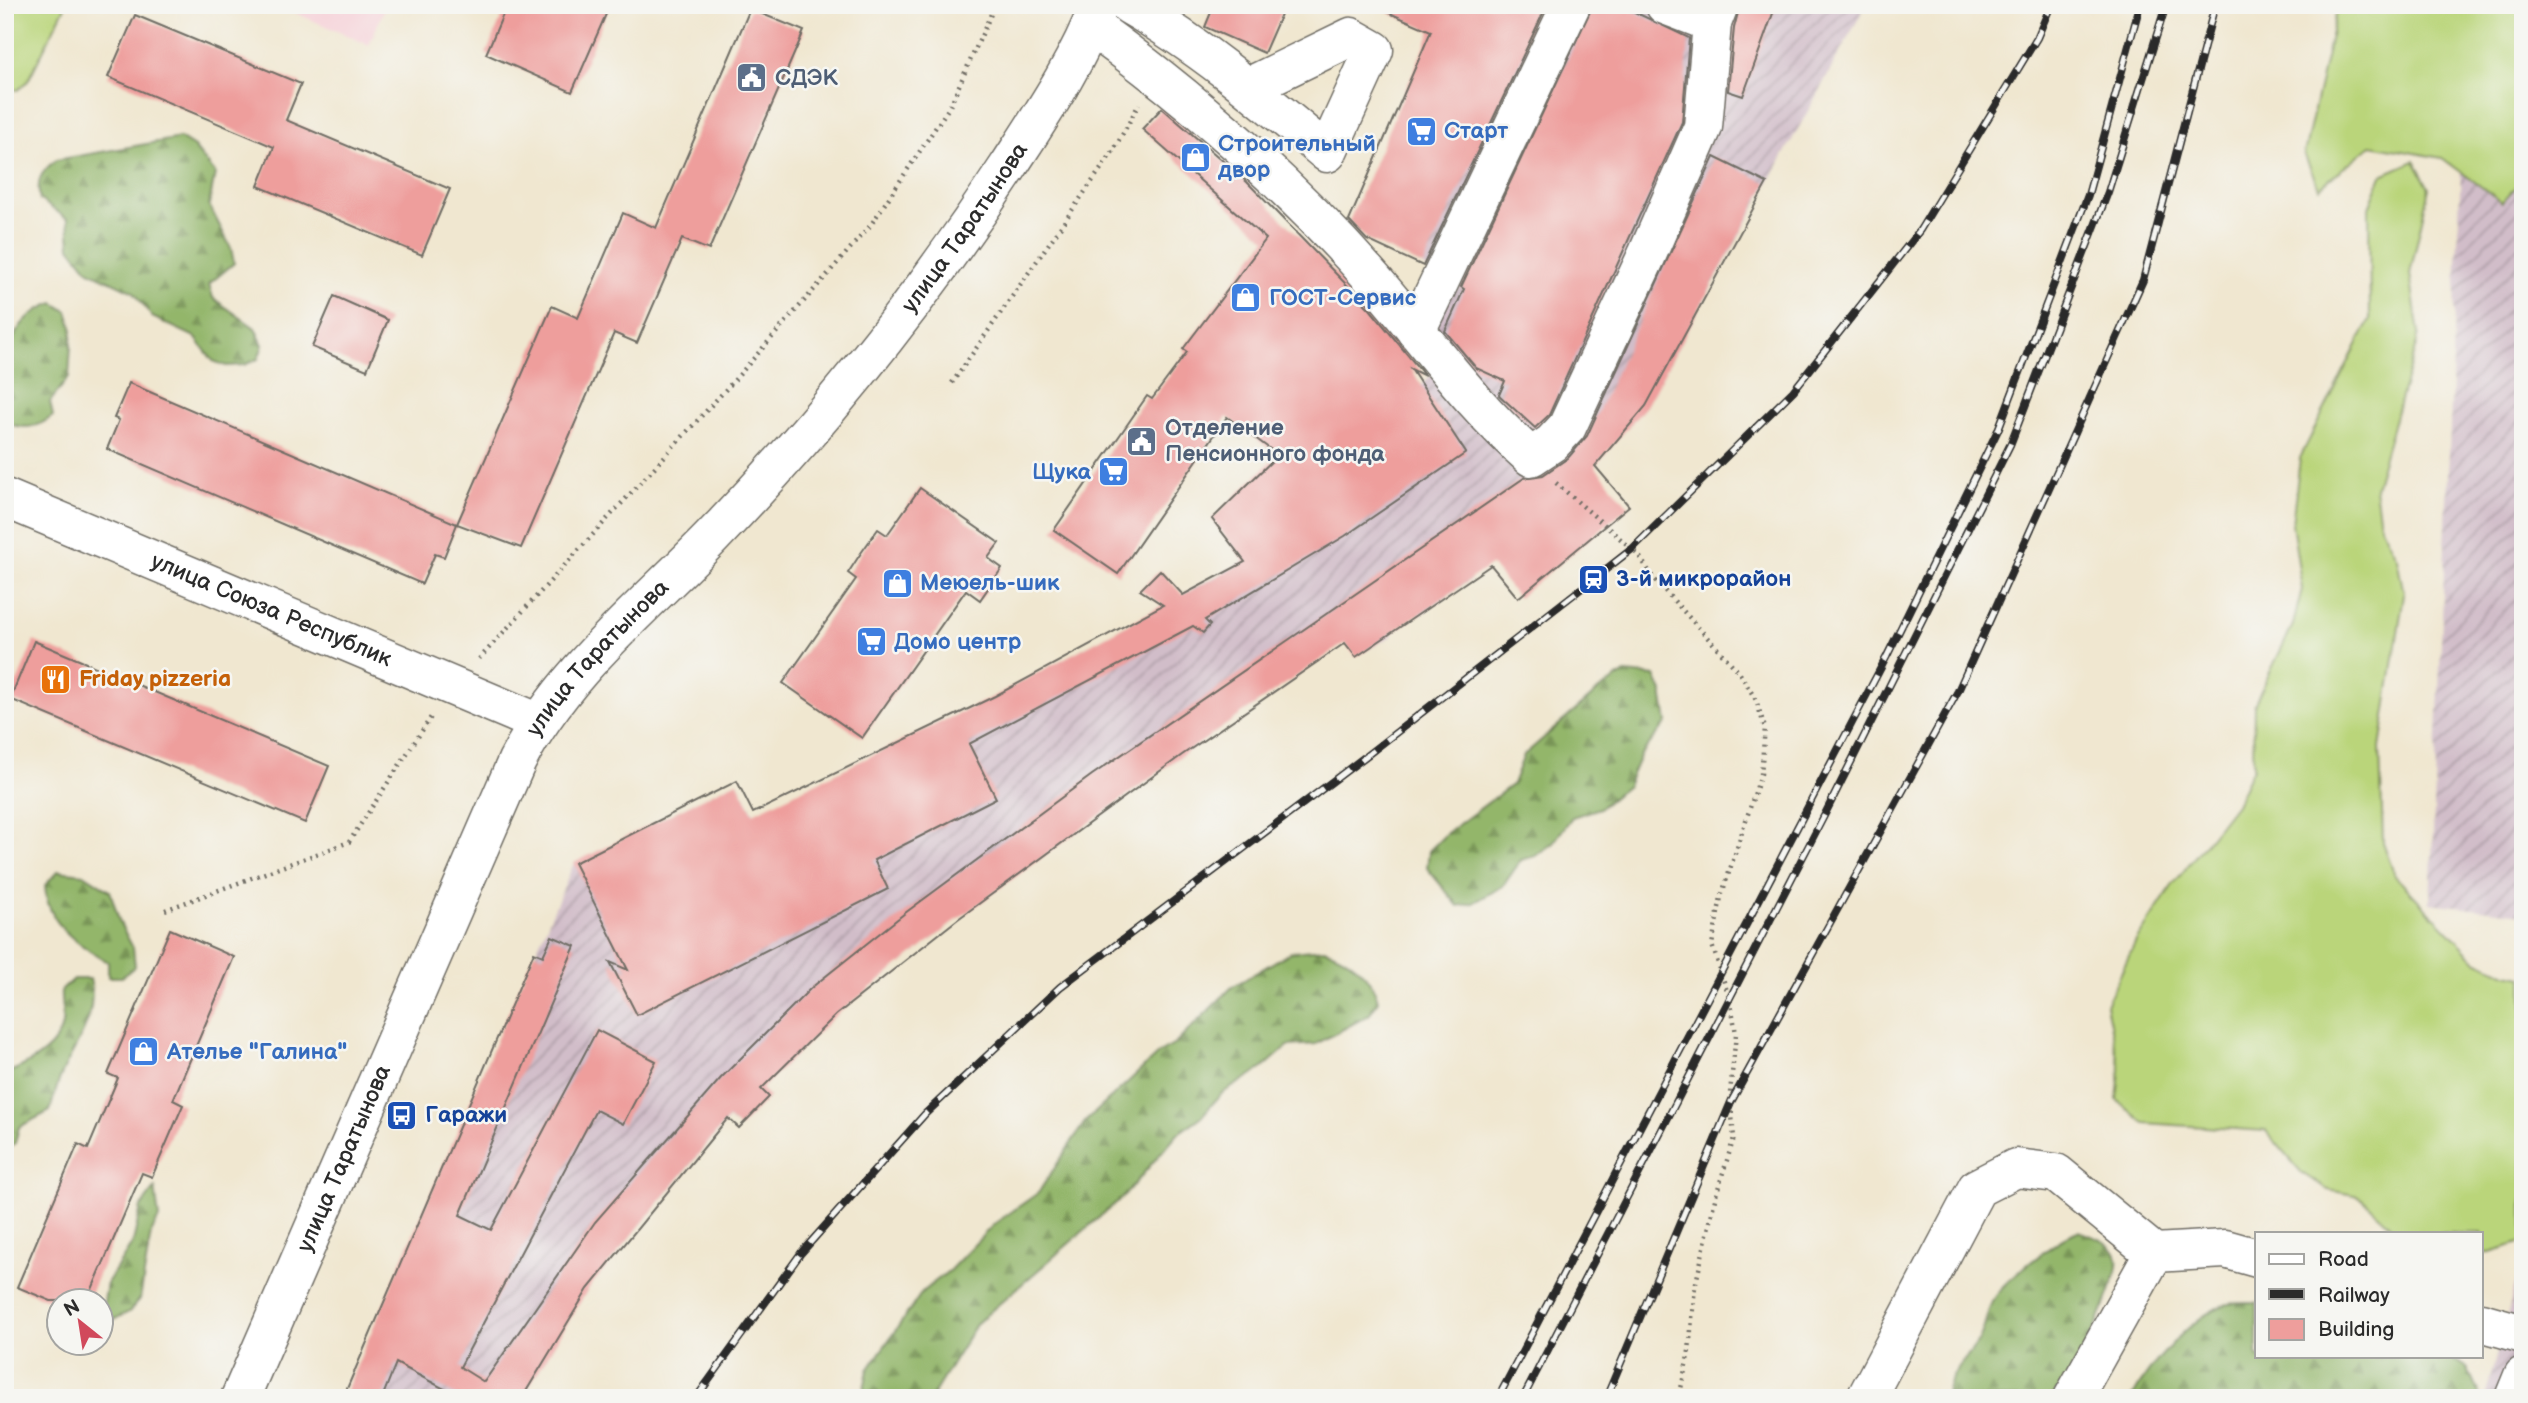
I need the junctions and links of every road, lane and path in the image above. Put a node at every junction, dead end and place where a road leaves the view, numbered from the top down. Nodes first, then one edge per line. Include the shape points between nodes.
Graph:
1 (995, 5) edge
2 (1129, 5) edge
3 (1571, 5) edge
4 (1665, 5) edge
5 (1716, 14) edge
6 (1095, 16) edge
7 (1157, 73) junction
8 (1248, 87) dead end
9 (1416, 331) junction
10 (952, 383) dead end
11 (1531, 457) junction
12 (5, 499) edge
13 (455, 687) junction
14 (537, 722) junction
15 (165, 910) dead end
16 (2154, 1253) junction
17 (2255, 1257) edge
18 (2482, 1322) edge
19 (2523, 1334) edge
20 (2523, 1376) edge
21 (240, 1398) edge
22 (1679, 1398) edge
23 (1866, 1398) edge
24 (2073, 1398) edge
25 (2514, 1398) edge

1 - 13 path via 950,106 870,226
2 - 8 street
3 - 9 street
4 - 5 street
5 - 11 street via 1703,127 1567,427
6 - 7 street
6 - 14 street, улица Таратынова via 1040,117 967,229 887,336 772,472 573,677
7 - 9 street via 1250,151
7 - 10 path via 1114,150
9 - 11 street via 1496,425
11 - 22 path via 1638,554 1654,579 1739,672 1756,700 1765,728 1761,774 1721,897 1712,945 1736,1034 1730,1093 1734,1138 1695,1287
12 - 13 street, улица Союза Республик
13 - 14 street, улица Союза Республик
13 - 15 path via 420,729 349,842
14 - 21 street, улица Таратынова
16 - 17 street via 2225,1249
16 - 23 street via 2056,1173 2016,1168 1977,1188
16 - 24 street
18 - 19 street
20 - 25 street

